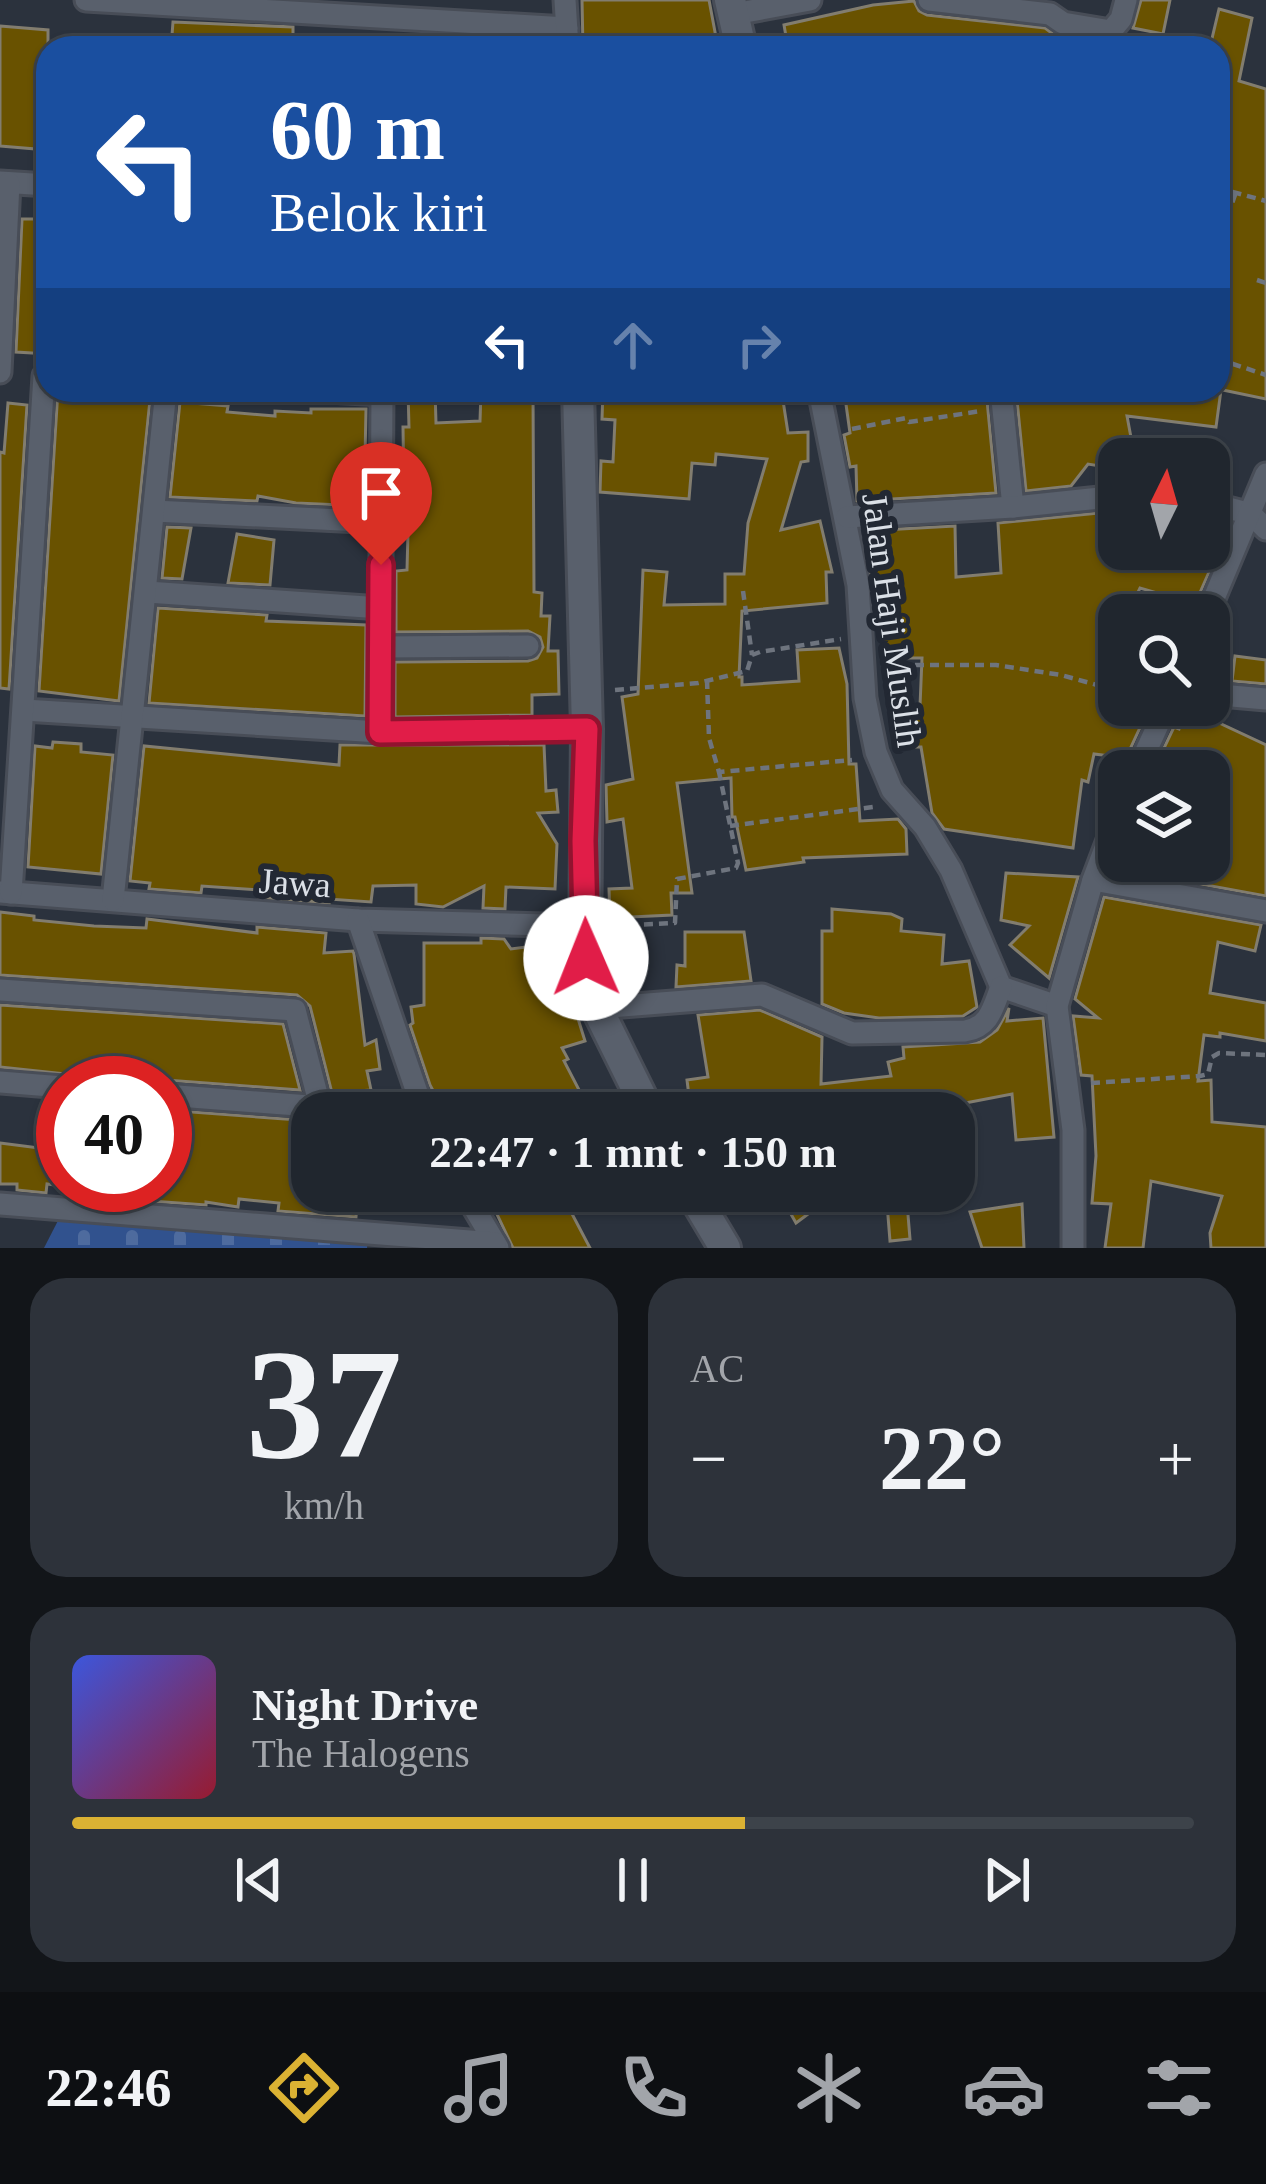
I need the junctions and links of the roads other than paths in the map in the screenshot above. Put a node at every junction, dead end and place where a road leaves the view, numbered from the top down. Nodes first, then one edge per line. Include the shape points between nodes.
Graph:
1 (86, 0) edge
2 (565, 0) edge
3 (810, 0) edge
4 (929, 0) edge
5 (1126, 0) edge
6 (161, 3) edge
7 (732, 7) edge
8 (1063, 23) junction
9 (545, 36) edge
10 (568, 36) edge
11 (1063, 36) edge
12 (4, 182) edge
13 (36, 184) edge
14 (0, 372) edge
15 (36, 375) edge
16 (44, 402) edge
17 (165, 402) edge
18 (382, 402) edge
19 (578, 402) edge
20 (822, 402) edge
21 (1002, 402) edge
22 (1266, 474) edge
23 (1098, 498) edge
24 (1013, 507) junction
25 (1230, 511) edge
26 (154, 512) junction
27 (847, 517) junction
28 (1258, 522) edge
29 (381, 523) junction
30 (147, 592) junction
31 (1219, 594) edge
32 (382, 608) junction
33 (528, 646) dead end
34 (382, 647) junction
35 (1230, 696) edge
36 (1266, 699) edge
37 (24, 710) junction
38 (133, 719) junction
39 (587, 729) junction
40 (380, 732) junction
41 (1098, 867) edge
42 (1093, 880) junction
43 (6, 893) edge
44 (112, 900) junction
45 (1266, 911) edge
46 (358, 920) junction
47 (585, 926) junction
48 (1001, 986) junction
49 (0, 990) edge
50 (1058, 1006) junction
51 (596, 1008) junction
52 (0, 1082) edge
53 (36, 1085) edge
54 (316, 1092) edge
55 (417, 1092) edge
56 (639, 1092) edge
57 (192, 1097) edge
58 (291, 1104) edge
59 (0, 1204) edge
60 (476, 1212) edge
61 (704, 1212) edge
62 (368, 1240) edge
63 (496, 1246) edge
64 (725, 1248) edge
65 (1073, 1248) edge

1 - 6 street
2 - 10 street
3 - 7 street
4 - 8 street via 1050,14
5 - 8 street via 1111,31
6 - 9 street
8 - 11 street
12 - 13 street
12 - 14 street
14 - 15 street
16 - 37 street
17 - 26 street
18 - 29 street
19 - 39 street
20 - 27 street, Jalan Haji Muslih
21 - 24 street
22 - 28 street
23 - 24 street
24 - 27 street
25 - 28 street
26 - 29 street
26 - 30 street
27 - 48 street, Jalan Haji Muslih via 877,757 951,869
28 - 31 street
29 - 32 street
30 - 32 street
30 - 38 street
32 - 34 street
33 - 34 street
34 - 40 street
35 - 36 street
37 - 38 street
37 - 43 street
38 - 40 street
38 - 44 street
39 - 40 street
39 - 47 street
41 - 42 street
42 - 45 street
42 - 50 street
43 - 44 street, Jawa
44 - 46 street, Jawa
46 - 47 street, Jawa
46 - 55 street
47 - 51 street
48 - 50 street
48 - 51 street via 987,1020 965,1031 852,1033 762,995
49 - 54 street via 295,1010
50 - 65 street via 1073,1130
51 - 56 street
52 - 53 street
57 - 58 street
59 - 62 street
60 - 63 street
61 - 64 street
62 - 63 street

